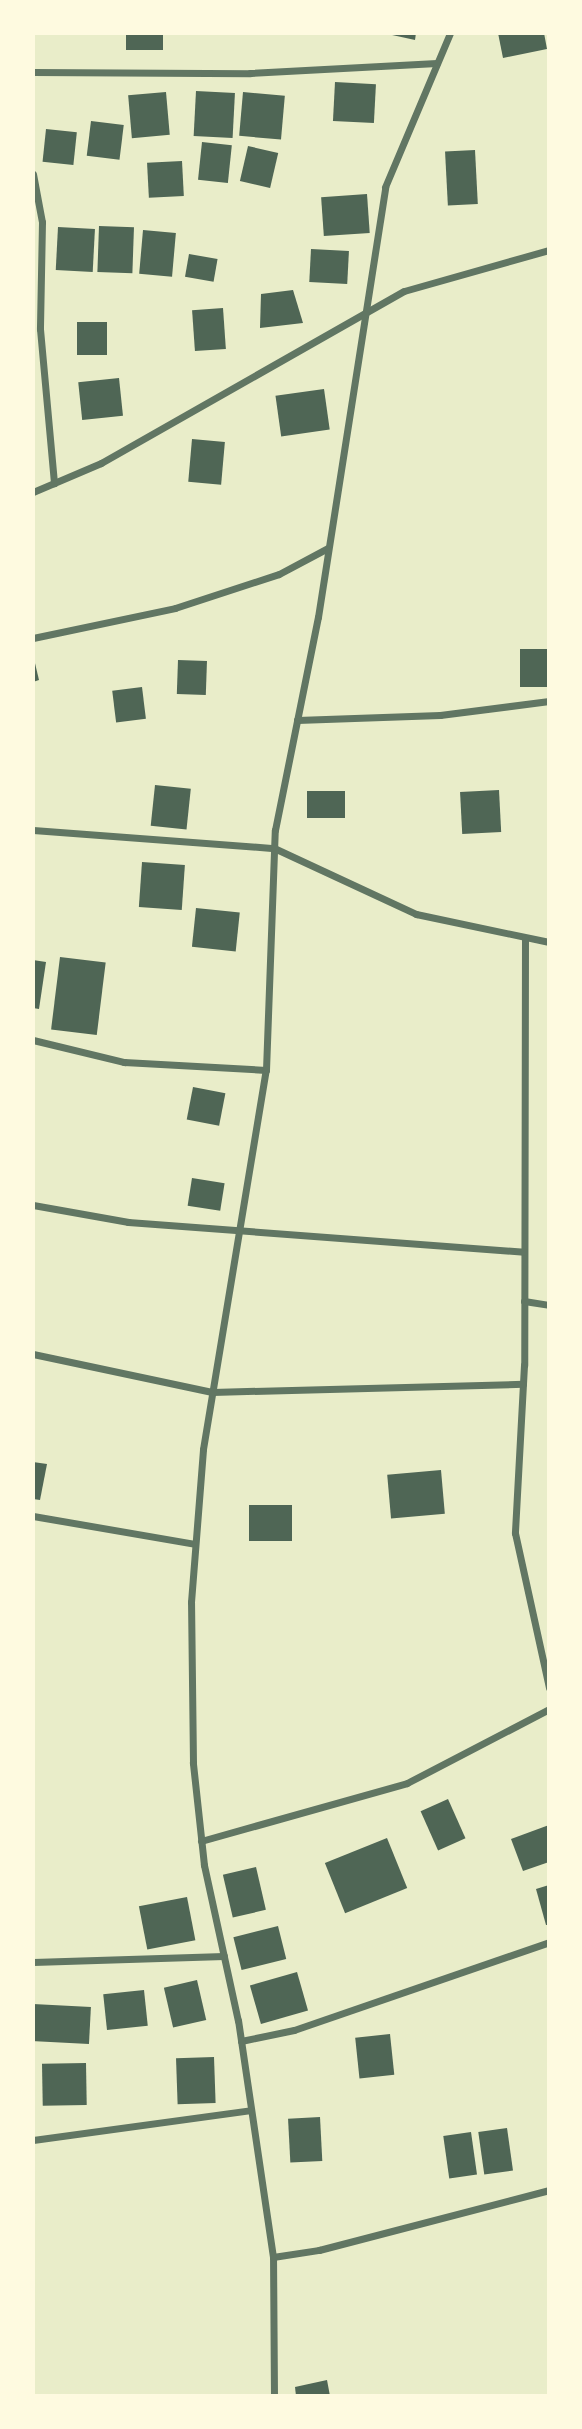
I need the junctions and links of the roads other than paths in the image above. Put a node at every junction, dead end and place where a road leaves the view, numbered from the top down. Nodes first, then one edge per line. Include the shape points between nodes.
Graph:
1 (450, 33) edge
2 (437, 63) junction
3 (33, 72) edge
4 (33, 176) edge
5 (549, 250) edge
6 (364, 312) junction
7 (54, 483) junction
8 (33, 492) edge
9 (328, 548) junction
10 (33, 638) edge
11 (549, 701) edge
12 (297, 720) junction
13 (33, 830) edge
14 (274, 848) junction
15 (526, 938) junction
16 (549, 942) edge
17 (33, 1040) edge
18 (266, 1070) junction
19 (33, 1205) edge
20 (236, 1230) junction
21 (524, 1252) junction
22 (524, 1301) junction
23 (549, 1305) edge
24 (33, 1354) edge
25 (523, 1384) junction
26 (212, 1392) junction
27 (33, 1516) edge
28 (195, 1544) junction
29 (549, 1688) edge
30 (549, 1709) edge
31 (201, 1841) junction
32 (549, 1942) edge
33 (224, 1956) junction
34 (33, 1962) edge
35 (241, 2041) junction
36 (251, 2110) junction
37 (33, 2140) edge
38 (549, 2190) edge
39 (273, 2257) junction
40 (274, 2396) edge

1 - 2 street
2 - 3 street via 250,73
2 - 6 street via 384,187
4 - 7 street via 42,222 40,329
5 - 6 street via 404,291
6 - 7 street via 101,463
6 - 9 street
7 - 8 street
9 - 10 street via 279,574 175,608
9 - 12 street
11 - 12 street via 440,715
12 - 14 street
13 - 14 street
14 - 15 street via 416,914
14 - 18 street
15 - 16 street
15 - 21 street
17 - 18 street via 124,1062
18 - 20 street
19 - 20 street via 128,1222
20 - 21 street
20 - 26 street
21 - 22 street
22 - 23 street
22 - 25 street
24 - 26 street
25 - 26 street
25 - 29 street via 515,1533
26 - 28 street
27 - 28 street
28 - 31 street via 193,1763
30 - 31 street via 407,1783
31 - 33 street
32 - 35 street via 294,2030
33 - 34 street
33 - 35 street
35 - 36 street
36 - 37 street
36 - 39 street
38 - 39 street via 319,2250
39 - 40 street

